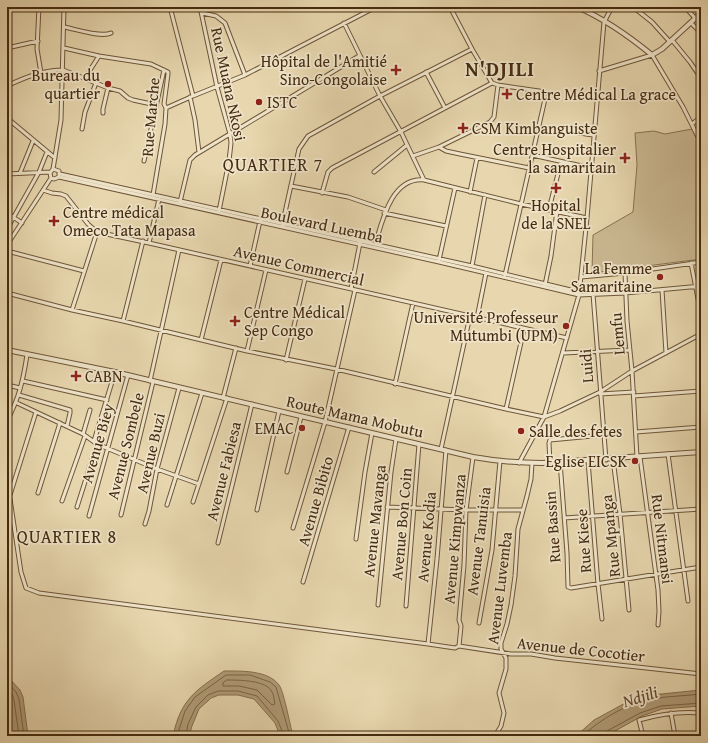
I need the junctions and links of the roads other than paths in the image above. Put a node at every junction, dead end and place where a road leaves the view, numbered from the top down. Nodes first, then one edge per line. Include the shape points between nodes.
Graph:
1 (12, 7) edge
2 (39, 7) edge
3 (64, 7) edge
4 (170, 7) edge
5 (200, 7) edge
6 (376, 7) edge
7 (450, 7) edge
8 (577, 7) edge
9 (612, 7) edge
10 (633, 7) edge
11 (685, 7) edge
12 (7, 11) edge
13 (202, 12) junction
14 (701, 13) edge
15 (695, 18) junction
16 (604, 22) junction
17 (344, 23) junction
18 (690, 23) junction
19 (64, 27) junction
20 (111, 33) dead end
21 (701, 33) edge
22 (38, 41) junction
23 (671, 41) junction
24 (7, 48) edge
25 (64, 48) junction
26 (472, 49) junction
27 (99, 56) junction
28 (359, 56) junction
29 (652, 56) junction
30 (63, 70) junction
31 (164, 70) junction
32 (599, 71) junction
33 (426, 72) junction
34 (41, 73) junction
35 (245, 75) junction
36 (85, 78) junction
37 (701, 78) edge
38 (96, 83) junction
39 (492, 83) junction
40 (498, 85) junction
41 (7, 86) edge
42 (217, 87) junction
43 (108, 88) junction
44 (191, 96) junction
45 (380, 96) junction
46 (156, 105) junction
47 (166, 108) junction
48 (445, 108) junction
49 (103, 113) dead end
50 (701, 117) edge
51 (7, 119) edge
52 (692, 124) junction
53 (538, 126) junction
54 (82, 129) dead end
55 (401, 132) junction
56 (230, 134) junction
57 (593, 135) junction
58 (33, 141) junction
59 (701, 143) edge
60 (407, 145) junction
61 (439, 147) junction
62 (47, 152) junction
63 (199, 152) junction
64 (532, 155) junction
65 (413, 156) junction
66 (55, 158) junction
67 (477, 158) junction
68 (144, 161) dead end
69 (561, 162) junction
70 (529, 168) junction
71 (591, 168) junction
72 (53, 169) junction
73 (39, 172) junction
74 (50, 172) junction
75 (374, 172) dead end
76 (20, 173) junction
77 (7, 174) edge
78 (59, 175) junction
79 (51, 178) junction
80 (424, 180) junction
81 (291, 186) junction
82 (455, 188) junction
83 (43, 190) junction
84 (470, 192) junction
85 (322, 193) junction
86 (485, 195) junction
87 (152, 196) junction
88 (159, 199) junction
89 (180, 202) junction
90 (521, 204) junction
91 (549, 209) junction
92 (219, 211) junction
93 (385, 211) junction
94 (557, 211) junction
95 (7, 214) edge
96 (14, 218) junction
97 (587, 218) junction
98 (260, 221) junction
99 (22, 223) junction
100 (282, 225) junction
101 (446, 226) junction
102 (7, 229) edge
103 (97, 232) junction
104 (142, 242) junction
105 (149, 243) junction
106 (361, 243) junction
107 (7, 245) edge
108 (375, 246) junction
109 (179, 250) junction
110 (7, 251) edge
111 (221, 260) junction
112 (439, 260) junction
113 (701, 262) edge
114 (690, 263) junction
115 (250, 266) junction
116 (471, 268) junction
117 (266, 270) junction
118 (84, 271) junction
119 (487, 271) junction
120 (625, 273) junction
121 (505, 276) junction
122 (581, 277) junction
123 (305, 279) junction
124 (545, 285) junction
125 (695, 286) junction
126 (701, 286) edge
127 (353, 289) junction
128 (662, 290) junction
129 (7, 293) edge
130 (625, 293) junction
131 (579, 294) junction
132 (593, 294) junction
133 (413, 303) junction
134 (72, 310) junction
135 (701, 314) edge
136 (470, 316) junction
137 (477, 318) junction
138 (123, 321) junction
139 (524, 329) junction
140 (162, 330) junction
141 (701, 334) edge
142 (567, 338) junction
143 (201, 340) junction
144 (236, 348) junction
145 (7, 350) edge
146 (629, 350) junction
147 (247, 351) junction
148 (596, 352) junction
149 (563, 353) junction
150 (666, 353) junction
151 (27, 355) junction
152 (286, 360) junction
153 (336, 369) junction
154 (115, 372) junction
155 (632, 372) junction
156 (128, 375) junction
157 (23, 380) junction
158 (152, 381) junction
159 (395, 384) junction
160 (7, 385) edge
161 (20, 388) junction
162 (179, 388) junction
163 (701, 391) edge
164 (202, 393) junction
165 (600, 393) junction
166 (634, 394) junction
167 (19, 395) junction
168 (452, 396) junction
169 (225, 398) junction
170 (107, 400) junction
171 (17, 402) junction
172 (252, 404) junction
173 (506, 409) junction
174 (90, 410) dead end
175 (279, 411) junction
176 (36, 412) junction
177 (301, 416) junction
178 (544, 417) junction
179 (7, 421) edge
180 (325, 422) junction
181 (60, 423) junction
182 (67, 426) junction
183 (701, 427) edge
184 (349, 428) junction
185 (636, 432) junction
186 (372, 433) junction
187 (84, 435) junction
188 (603, 435) junction
189 (396, 439) junction
190 (96, 443) junction
191 (419, 444) junction
192 (109, 448) junction
193 (441, 449) junction
194 (446, 450) junction
195 (700, 452) edge
196 (668, 454) junction
197 (473, 457) junction
198 (638, 457) junction
199 (134, 459) junction
200 (613, 459) junction
201 (606, 460) junction
202 (500, 461) junction
203 (588, 461) junction
204 (560, 462) junction
205 (518, 463) junction
206 (532, 463) junction
207 (550, 463) junction
208 (157, 469) junction
209 (287, 472) dead end
210 (701, 474) edge
211 (175, 476) junction
212 (7, 479) edge
213 (199, 484) junction
214 (38, 493) dead end
215 (9, 497) junction
216 (62, 501) dead end
217 (193, 502) dead end
218 (167, 505) dead end
219 (77, 507) dead end
220 (387, 507) junction
221 (415, 508) junction
222 (441, 509) junction
223 (701, 509) edge
224 (257, 510) dead end
225 (466, 510) junction
226 (496, 510) junction
227 (523, 510) junction
228 (676, 511) junction
229 (648, 512) junction
230 (620, 514) junction
231 (121, 515) dead end
232 (89, 516) dead end
233 (593, 516) junction
234 (564, 518) junction
235 (145, 524) dead end
236 (293, 528) dead end
237 (356, 539) dead end
238 (218, 543) dead end
239 (701, 568) edge
240 (683, 570) junction
241 (655, 576) junction
242 (627, 579) junction
243 (303, 582) dead end
244 (598, 584) junction
245 (688, 601) dead end
246 (378, 605) dead end
247 (406, 606) dead end
248 (629, 610) dead end
249 (602, 619) dead end
250 (478, 623) dead end
251 (658, 625) dead end
252 (428, 644) junction
253 (459, 646) junction
254 (503, 653) junction
255 (701, 674) edge
256 (671, 712) junction
257 (701, 713) edge
258 (495, 736) edge
259 (643, 736) edge
260 (675, 736) edge

1 - 12 street
2 - 22 street
3 - 19 street
4 - 44 street
5 - 13 street, Rue Muana Nkosi
6 - 17 street
7 - 26 street
8 - 16 street
9 - 16 street
10 - 23 street
11 - 15 street
13 - 35 street via 216,16 225,23
13 - 42 street, Rue Muana Nkosi
14 - 15 street
15 - 18 street
16 - 29 street
16 - 32 street
17 - 28 street
17 - 35 street
18 - 21 street
18 - 23 street
19 - 20 street via 102,34
19 - 25 street
22 - 24 street
22 - 34 street
23 - 29 street
23 - 37 street
25 - 27 street, Rue Marche
25 - 30 street
26 - 33 street
26 - 39 street
27 - 31 street, Rue Marche via 151,64
27 - 36 street
28 - 45 street
28 - 56 street
29 - 32 street
29 - 52 street
30 - 34 street
30 - 36 street
30 - 66 street via 61,120
31 - 46 street
31 - 47 street, Rue Marche via 168,74
32 - 57 street
33 - 45 street
33 - 48 street
34 - 41 street
35 - 42 street
36 - 38 street
38 - 43 street
38 - 54 street
39 - 40 street
39 - 48 street
40 - 53 street via 544,94
40 - 61 street via 492,120
42 - 44 street
42 - 56 street, Rue Muana Nkosi
43 - 46 street via 124,93 133,100
43 - 49 street
44 - 47 street
44 - 63 street
45 - 55 street
45 - 81 street via 305,139 299,149
46 - 68 street
47 - 87 street, Rue Marche
48 - 55 street
50 - 52 street
51 - 58 street
52 - 59 street
53 - 57 street
53 - 64 street
55 - 60 street
55 - 85 street via 329,169
56 - 63 street
56 - 92 street, Rue Muana Nkosi via 231,152
57 - 71 street
58 - 62 street
58 - 76 street
60 - 65 street
60 - 75 street
61 - 65 street
61 - 67 street
62 - 66 street
62 - 73 street
63 - 89 street via 190,160
64 - 69 street
64 - 70 street
65 - 80 street
66 - 72 street
67 - 70 street
67 - 84 street
69 - 71 street
69 - 91 street
70 - 90 street
71 - 97 street
72 - 74 street
72 - 78 street via 58,170
73 - 74 street
73 - 76 street
73 - 96 street
74 - 79 street
76 - 77 street
78 - 79 street
78 - 87 street, Boulevard Luemba
79 - 83 street
80 - 82 street
80 - 93 street via 414,180 400,189
81 - 85 street
81 - 100 street
82 - 84 street
82 - 101 street
83 - 99 street
83 - 103 street via 66,196
84 - 86 street
85 - 93 street via 348,197
86 - 90 street
86 - 116 street
87 - 88 street, Boulevard Luemba
87 - 89 street, Boulevard Luemba
88 - 89 street, Boulevard Luemba
88 - 105 street
89 - 92 street, Boulevard Luemba
90 - 91 street
90 - 121 street
91 - 94 street
92 - 98 street, Boulevard Luemba
93 - 101 street
93 - 108 street
94 - 97 street
94 - 124 street
95 - 96 street
96 - 99 street
96 - 102 street
97 - 122 street
98 - 100 street, Boulevard Luemba
98 - 115 street
99 - 107 street
100 - 106 street, Boulevard Luemba
101 - 112 street
103 - 104 street, Avenue Commercial
103 - 118 street
104 - 105 street, Avenue Commercial
104 - 138 street
105 - 109 street, Avenue Commercial
106 - 108 street, Boulevard Luemba
106 - 127 street
108 - 112 street, Boulevard Luemba
109 - 111 street, Avenue Commercial
109 - 140 street, Avenue Sombele
110 - 118 street
111 - 115 street, Avenue Commercial
111 - 143 street
112 - 116 street, Boulevard Luemba
113 - 114 street
114 - 120 street
114 - 125 street
115 - 117 street, Avenue Commercial
116 - 119 street, Boulevard Luemba
117 - 123 street, Avenue Commercial
117 - 147 street
118 - 134 street
119 - 121 street, Boulevard Luemba
119 - 137 street
120 - 122 street
120 - 130 street, Lemfu
121 - 124 street, Boulevard Luemba
122 - 131 street
123 - 127 street, Avenue Commercial
123 - 152 street
124 - 131 street, Boulevard Luemba
125 - 126 street, Boulevard Luemba
125 - 128 street, Boulevard Luemba
125 - 135 street
127 - 133 street, Avenue Commercial
127 - 153 street
128 - 130 street, Boulevard Luemba
128 - 150 street
129 - 134 street
130 - 132 street, Boulevard Luemba
130 - 146 street, Lemfu
131 - 132 street, Boulevard Luemba
131 - 142 street
132 - 148 street, Luidi
133 - 136 street, Avenue Commercial
133 - 159 street
134 - 138 street
136 - 137 street, Avenue Commercial
136 - 168 street
137 - 139 street, Avenue Commercial
138 - 140 street
139 - 142 street, Avenue Commercial
139 - 173 street
140 - 143 street
140 - 158 street, Avenue Sombele
141 - 150 street
142 - 149 street
143 - 144 street
144 - 147 street
144 - 169 street
145 - 151 street, Route Mama Mobutu
146 - 148 street
146 - 155 street, Lemfu
147 - 152 street
148 - 149 street
148 - 165 street, Luidi
149 - 178 street
150 - 155 street
151 - 154 street, Route Mama Mobutu
151 - 157 street
152 - 153 street
153 - 159 street
153 - 180 street
154 - 156 street, Route Mama Mobutu
154 - 170 street
155 - 165 street
155 - 166 street, Lemfu
156 - 158 street, Route Mama Mobutu
156 - 192 street, Avenue Biey
157 - 161 street
157 - 170 street
158 - 162 street, Route Mama Mobutu
158 - 199 street, Avenue Sombele
159 - 168 street
160 - 161 street
161 - 167 street
162 - 164 street, Route Mama Mobutu
162 - 208 street, Avenue Buzi
163 - 166 street
164 - 169 street, Route Mama Mobutu
164 - 211 street
165 - 166 street
165 - 178 street
165 - 188 street, Luidi
166 - 185 street, Lemfu
167 - 171 street
167 - 182 street via 70,410
168 - 173 street
168 - 193 street
169 - 172 street, Route Mama Mobutu
169 - 213 street
170 - 190 street
171 - 176 street
171 - 179 street
172 - 175 street, Route Mama Mobutu
172 - 238 street, Avenue Fabiesa
173 - 178 street
174 - 187 street
175 - 177 street, Route Mama Mobutu
175 - 224 street
176 - 181 street
176 - 215 street
177 - 180 street, Route Mama Mobutu
177 - 209 street
178 - 205 street
180 - 184 street, Route Mama Mobutu
180 - 236 street
181 - 182 street
181 - 214 street
182 - 187 street
183 - 185 street
184 - 186 street, Route Mama Mobutu
184 - 243 street, Avenue Bibito
185 - 198 street, Rue Nitmansi
186 - 189 street, Route Mama Mobutu
186 - 237 street
187 - 190 street
187 - 216 street
188 - 201 street, Luidi
188 - 207 street via 550,440
189 - 191 street, Route Mama Mobutu
189 - 220 street, Avenue Mavanga
190 - 192 street
190 - 219 street
191 - 193 street, Route Mama Mobutu
191 - 221 street, Avenue Bon Coin
192 - 199 street
192 - 232 street, Avenue Biey
193 - 194 street, Route Mama Mobutu
194 - 197 street, Route Mama Mobutu
194 - 222 street, Avenue Kodia
195 - 196 street, Route Mama Mobutu
195 - 210 street
196 - 198 street, Route Mama Mobutu
196 - 228 street
197 - 202 street, Route Mama Mobutu
197 - 225 street, Avenue Kimpwanza
198 - 200 street, Route Mama Mobutu
198 - 229 street, Rue Nitmansi
199 - 208 street
199 - 231 street, Avenue Sombele
200 - 201 street, Route Mama Mobutu
200 - 230 street, Rue Mpanga
201 - 203 street, Route Mama Mobutu
202 - 205 street, Route Mama Mobutu
202 - 226 street, Avenue Tanuisia
203 - 204 street, Route Mama Mobutu
203 - 233 street, Rue Kiese
204 - 207 street, Route Mama Mobutu
204 - 234 street, Rue Bassin
205 - 206 street, Route Mama Mobutu
206 - 207 street, Route Mama Mobutu
206 - 227 street, Avenue Luvemba
208 - 211 street
208 - 235 street, Avenue Buzi
211 - 213 street
211 - 218 street
212 - 215 street
213 - 217 street
215 - 252 street, Avenue de Cocotier via 21,572 26,588 39,593
220 - 221 street
220 - 246 street, Avenue Mavanga
221 - 222 street
221 - 247 street, Avenue Bon Coin
222 - 225 street
222 - 252 street, Avenue Kodia
223 - 228 street
225 - 226 street
225 - 253 street, Avenue Kimpwanza
226 - 227 street
226 - 250 street, Avenue Tanuisia via 492,550
227 - 254 street, Avenue Luvemba via 518,529 511,605 501,643
228 - 229 street
228 - 240 street
229 - 230 street
229 - 241 street, Rue Nitmansi
230 - 233 street
230 - 242 street, Rue Mpanga
233 - 234 street
233 - 244 street, Rue Kiese
234 - 244 street, Rue Bassin via 567,585 570,588
239 - 240 street
240 - 241 street
240 - 245 street
241 - 242 street
241 - 251 street, Rue Nitmansi
242 - 244 street
242 - 248 street, Rue Mpanga
244 - 249 street, Rue Kiese
252 - 253 street, Avenue de Cocotier via 455,648
253 - 254 street, Avenue de Cocotier
254 - 255 street, Avenue de Cocotier
254 - 258 street, Avenue Luvemba via 506,658 506,669 499,693 504,713
256 - 257 street
256 - 259 street via 639,720
256 - 260 street

